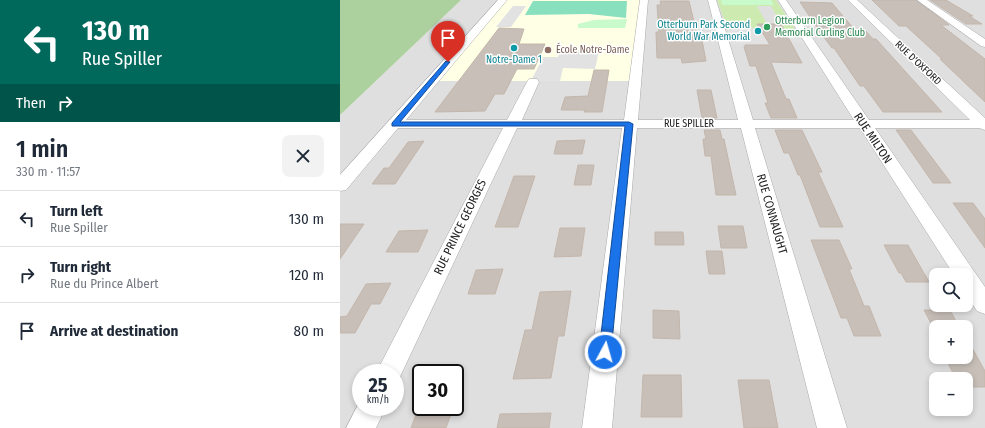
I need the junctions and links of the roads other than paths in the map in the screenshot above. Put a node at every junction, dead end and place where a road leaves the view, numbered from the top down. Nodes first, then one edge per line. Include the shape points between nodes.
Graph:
1 (503, 0) edge
2 (644, 0) edge
3 (712, 0) edge
4 (782, 0) edge
5 (852, 0) edge
6 (921, 0) edge
7 (985, 44) edge
8 (533, 82) dead end
9 (394, 124) junction
10 (512, 124) junction
11 (629, 124) junction
12 (747, 124) junction
13 (864, 124) junction
14 (984, 124) edge
15 (340, 186) edge
16 (961, 268) edge
17 (973, 287) edge
18 (985, 305) edge
19 (392, 364) edge
20 (367, 416) edge
21 (361, 428) edge
22 (597, 428) edge
23 (832, 428) edge

1 - 9 street
2 - 11 street
3 - 12 street, RUE CONNAUGHT
4 - 13 street, RUE MILTON
5 - 14 street, RUE D'OXFORD
6 - 7 street
8 - 10 street, RUE PRINCE GEORGES
9 - 10 street, RUE SPILLER
9 - 15 street
10 - 11 street, RUE SPILLER
10 - 19 street, RUE PRINCE GEORGES
11 - 12 street, RUE SPILLER
11 - 22 street
12 - 13 street, RUE SPILLER
12 - 23 street, RUE CONNAUGHT
13 - 14 street, RUE SPILLER
13 - 16 street, RUE MILTON
17 - 18 street, RUE MILTON
20 - 21 street

